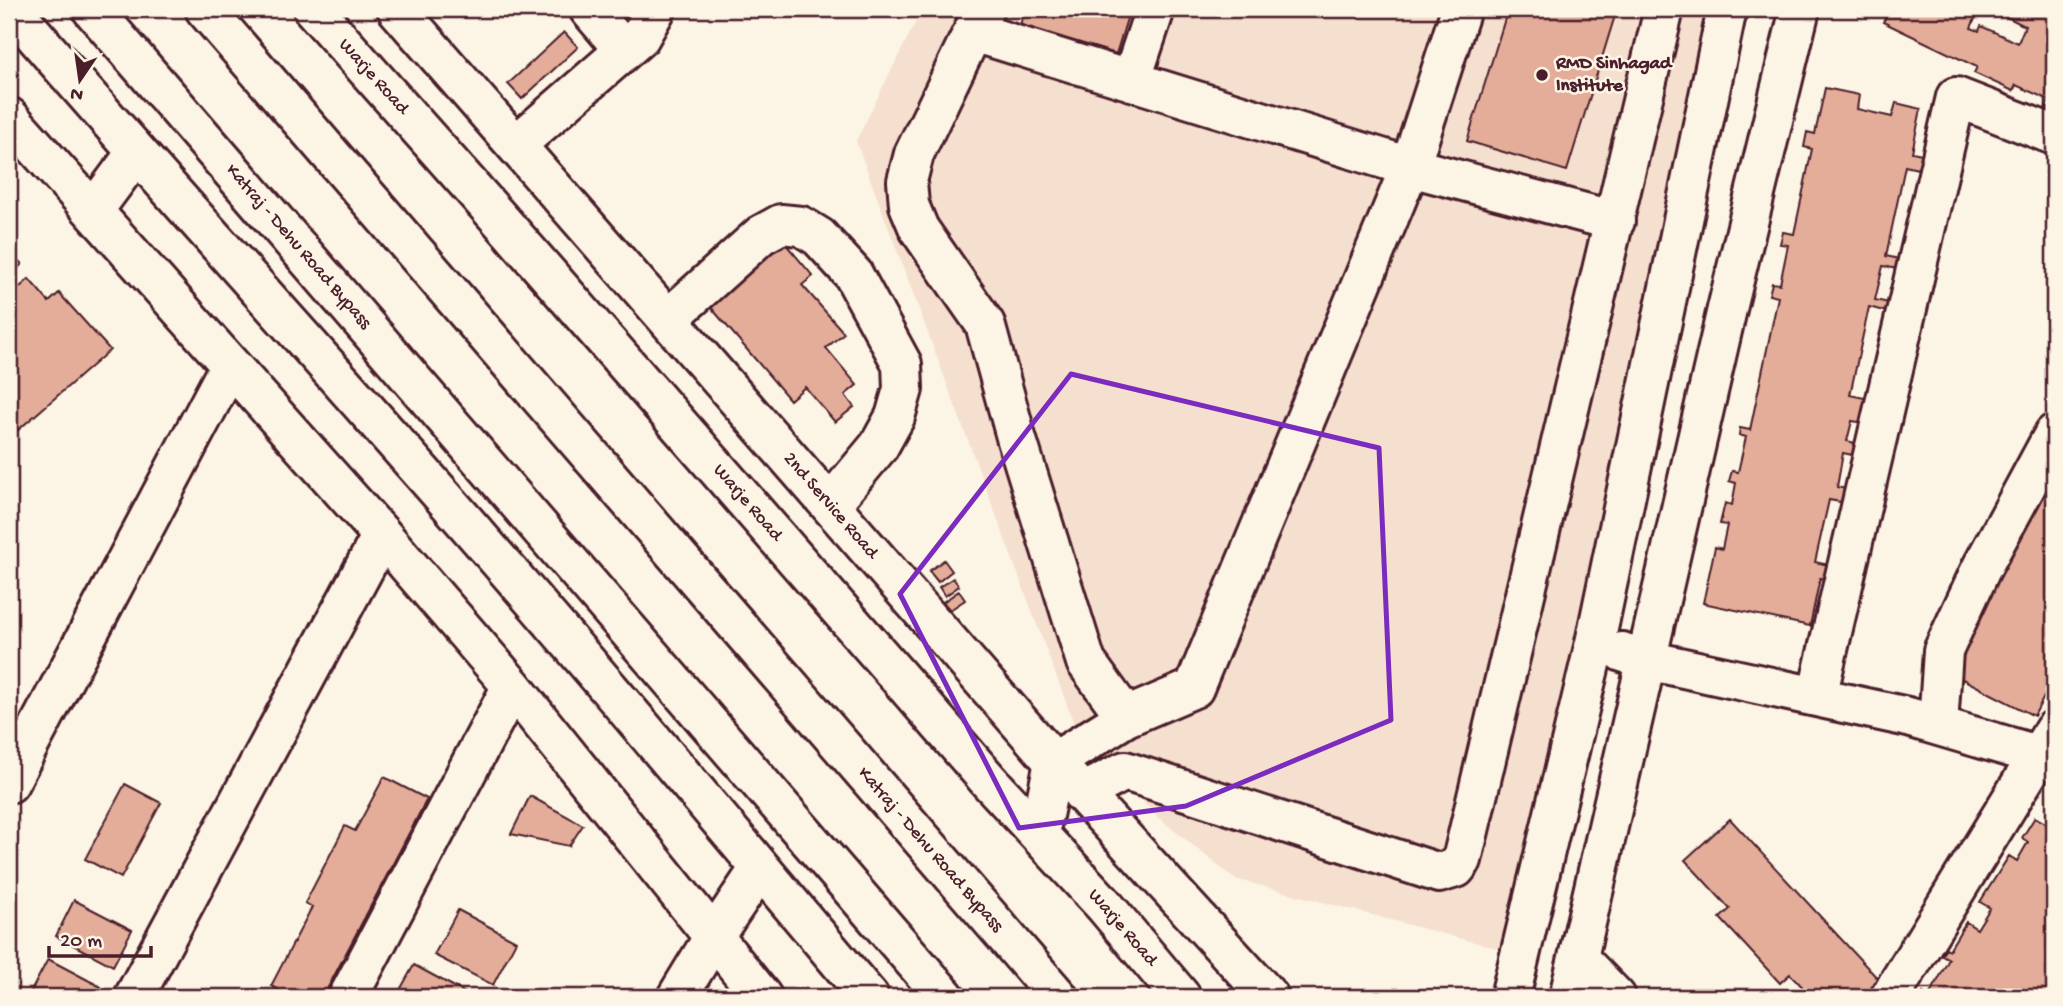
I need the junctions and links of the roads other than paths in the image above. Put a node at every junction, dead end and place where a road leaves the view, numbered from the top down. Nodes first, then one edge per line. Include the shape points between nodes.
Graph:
1 (12, 9) edge
2 (92, 9) edge
3 (205, 9) edge
4 (313, 9) edge
5 (397, 9) edge
6 (589, 9) edge
7 (656, 9) edge
8 (1155, 9) edge
9 (1461, 9) edge
10 (1664, 9) edge
11 (1727, 9) edge
12 (1800, 9) edge
13 (979, 20) edge
14 (625, 50) junction
15 (1130, 81) junction
16 (9, 117) edge
17 (2054, 135) edge
18 (516, 145) junction
19 (136, 153) junction
20 (1410, 167) junction
21 (93, 211) junction
22 (1615, 222) junction
23 (668, 319) junction
24 (230, 366) junction
25 (2054, 434) edge
26 (830, 505) junction
27 (382, 535) junction
28 (1595, 643) junction
29 (1647, 660) junction
30 (512, 687) junction
31 (1817, 697) junction
32 (1126, 717) junction
33 (1938, 725) junction
34 (2050, 749) edge
35 (1054, 762) junction
36 (9, 783) edge
37 (1082, 793) junction
38 (1039, 835) junction
39 (761, 868) junction
40 (721, 947) junction
41 (1591, 984) edge
42 (134, 997) edge
43 (348, 997) edge
44 (677, 997) edge
45 (706, 997) edge
46 (762, 997) edge
47 (869, 997) edge
48 (945, 997) edge
49 (1058, 997) edge
50 (1181, 997) edge
51 (1269, 997) edge
52 (1510, 997) edge
53 (1890, 997) edge

1 - 19 main road
2 - 48 main road, Katraj - Dehu Road Bypass
3 - 49 main road, Katraj - Dehu Road Bypass
4 - 38 main road, Warje Road
5 - 18 main road, 2nd Service Road
6 - 14 main road
7 - 14 main road via 640,37
8 - 15 main road
9 - 20 main road
10 - 22 main road
11 - 28 main road
12 - 29 main road
13 - 15 main road
13 - 32 main road via 914,154 907,181 909,205 919,229 985,324 1086,662
14 - 18 main road
15 - 20 main road
16 - 21 main road
17 - 31 main road via 1956,97
18 - 23 main road, 2nd Service Road
19 - 21 main road
19 - 39 main road via 435,487
20 - 22 main road
20 - 32 main road via 1194,688
21 - 24 main road
22 - 37 main road via 1462,860 1455,868 1439,873 1125,771
23 - 26 main road, 2nd Service Road
23 - 26 main road via 761,235 781,224 801,226 819,237 853,274 902,364 903,389 879,446
24 - 27 main road
24 - 36 main road
25 - 33 main road via 1981,569 1943,651
26 - 35 main road, 2nd Service Road
27 - 30 main road
27 - 42 main road
28 - 29 main road
28 - 52 main road
29 - 31 main road
29 - 41 main road
30 - 40 main road
30 - 43 main road
31 - 33 main road
32 - 35 main road
33 - 34 main road
34 - 53 main road
35 - 37 main road, 2nd Service Road
35 - 38 main road
37 - 51 main road, 2nd Service Road
38 - 50 main road, Warje Road
39 - 40 main road
39 - 47 main road
40 - 44 main road
40 - 45 main road
40 - 46 main road

